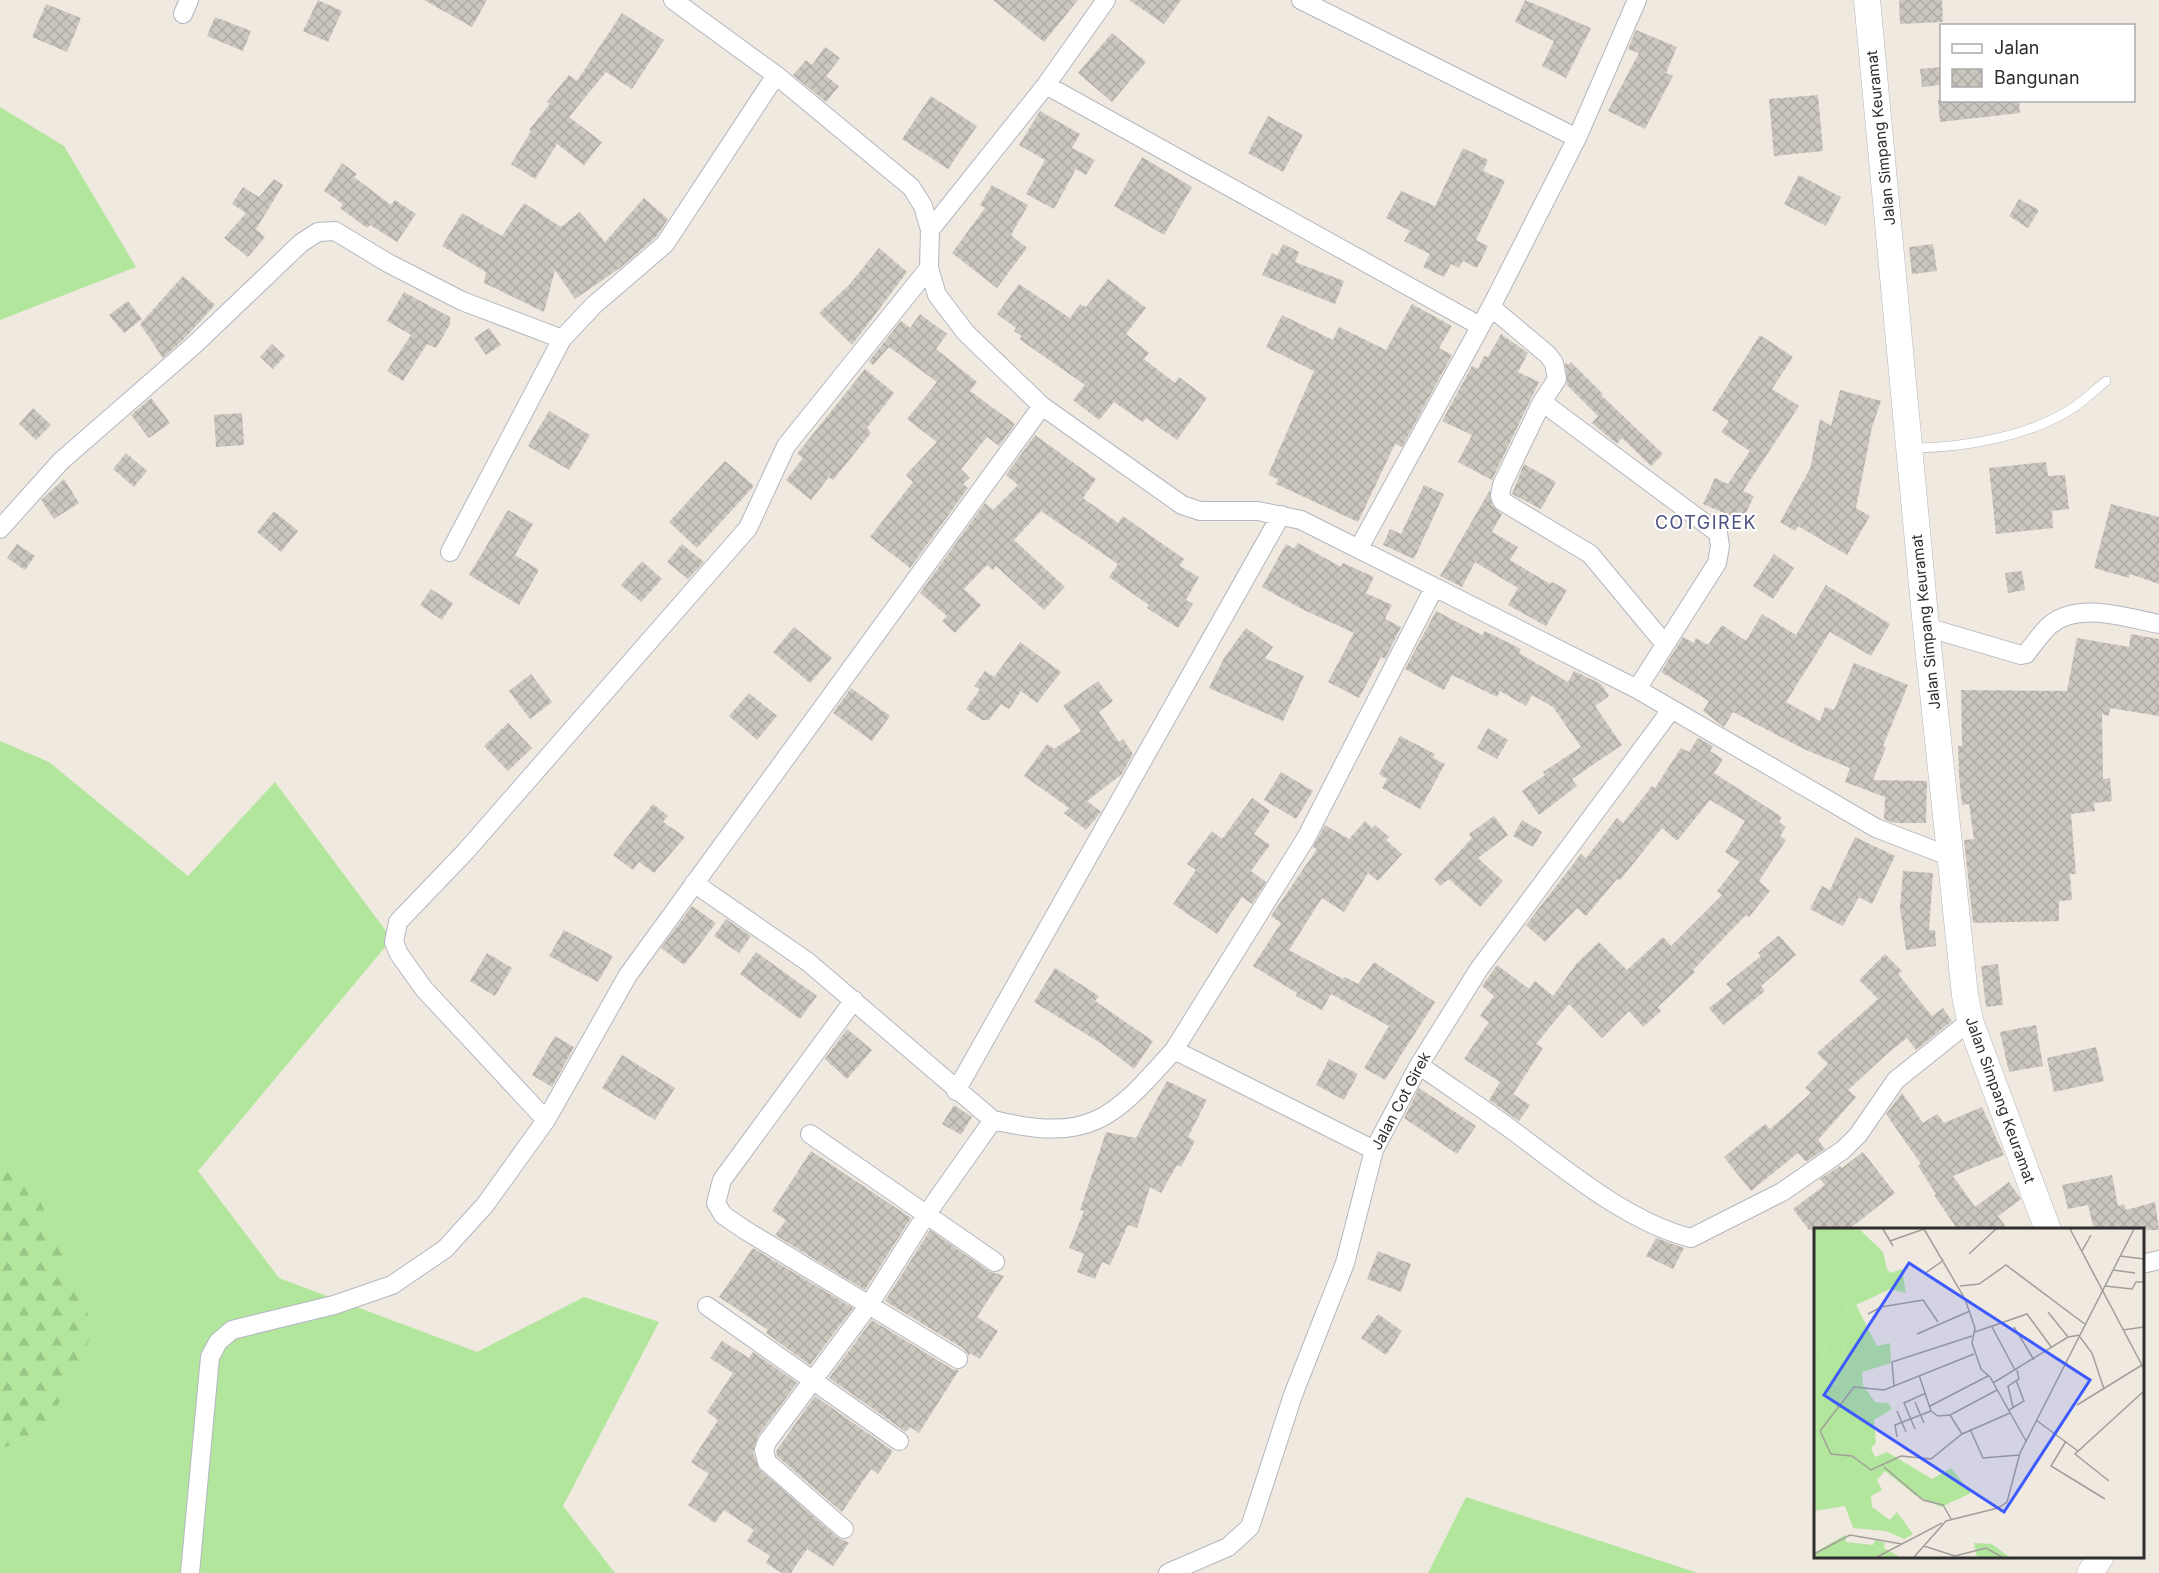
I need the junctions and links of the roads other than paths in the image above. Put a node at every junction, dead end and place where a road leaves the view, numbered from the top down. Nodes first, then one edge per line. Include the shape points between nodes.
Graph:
1 (673, 0) edge
2 (1106, 0) edge
3 (1301, 0) edge
4 (1637, 0) edge
5 (1867, 0) edge
6 (776, 75) junction
7 (1046, 85) junction
8 (1577, 138) junction
9 (930, 230) junction
10 (929, 268) junction
11 (1491, 307) junction
12 (1480, 326) junction
13 (562, 339) junction
14 (2106, 381) dead end
15 (1542, 402) junction
16 (1042, 406) junction
17 (1910, 448) junction
18 (1281, 515) junction
19 (0, 529) edge
20 (1359, 548) junction
21 (450, 552) dead end
22 (1434, 588) junction
23 (2159, 624) edge
24 (1926, 627) junction
25 (1664, 643) junction
26 (1637, 689) junction
27 (1671, 710) junction
28 (1951, 857) junction
29 (694, 883) junction
30 (854, 1000) junction
31 (1970, 1022) junction
32 (1174, 1050) junction
33 (1419, 1065) junction
34 (956, 1091) junction
35 (546, 1120) junction
36 (993, 1120) junction
37 (810, 1134) dead end
38 (1374, 1150) junction
39 (926, 1215) junction
40 (2047, 1228) edge
41 (2159, 1260) edge
42 (995, 1262) dead end
43 (2144, 1264) edge
44 (869, 1305) junction
45 (707, 1306) dead end
46 (958, 1359) dead end
47 (811, 1381) junction
48 (899, 1441) dead end
49 (844, 1529) dead end
50 (2100, 1558) edge
51 (190, 1573) edge
52 (1168, 1573) edge
53 (2090, 1573) edge

1 - 6 street
2 - 7 street
3 - 8 street
4 - 8 street
5 - 17 main road, Jalan Simpang Keuramat
6 - 9 street via 910,187 923,206
6 - 13 street via 665,244 594,305
7 - 9 street
7 - 12 street
8 - 11 street
9 - 10 street
10 - 16 street via 937,295 966,333
10 - 35 street via 786,446 748,528 466,851 398,922 394,942 424,989
11 - 12 street
11 - 15 street via 1554,363 1557,378
12 - 20 street
13 - 19 street via 462,301 335,231 318,232 301,243 193,346 61,460
13 - 21 street
14 - 17 lane via 2076,406 1989,442
15 - 25 street via 1502,484 1502,501 1590,554
15 - 25 street via 1718,533 1717,563
16 - 18 street via 1182,505 1200,511
16 - 29 street
17 - 24 main road, Jalan Simpang Keuramat
18 - 20 street via 1301,520
18 - 34 street
20 - 22 street
22 - 26 street
22 - 32 street via 1306,838
23 - 24 street via 2077,613 2050,626 2021,655
24 - 28 main road, Jalan Simpang Keuramat
25 - 26 street
26 - 27 street
27 - 28 street via 1876,828
27 - 33 street, Jalan Cot Girek via 1479,969
28 - 31 main road, Jalan Simpang Keuramat
29 - 30 street via 793,950
29 - 35 street via 628,975
30 - 34 street
30 - 44 street via 722,1180 716,1203 723,1215 745,1230
31 - 33 street via 1896,1080 1858,1136 1843,1150 1782,1192 1691,1238 1650,1224 1564,1169
31 - 40 main road, Jalan Simpang Keuramat
32 - 36 street via 1132,1097 1106,1116 1082,1126 1026,1128
32 - 38 street
33 - 38 street, Jalan Cot Girek
34 - 36 street
35 - 51 street via 485,1205 446,1248 392,1285 334,1305 232,1330 218,1342 210,1357
36 - 39 street
37 - 39 street
38 - 52 street, Jalan Cot Girek via 1345,1263 1293,1395 1250,1527 1228,1547
39 - 42 street
39 - 44 street
41 - 43 street
44 - 46 street
44 - 47 street
45 - 47 street
47 - 48 street
47 - 49 street via 767,1442 764,1456 772,1468
50 - 53 main road

